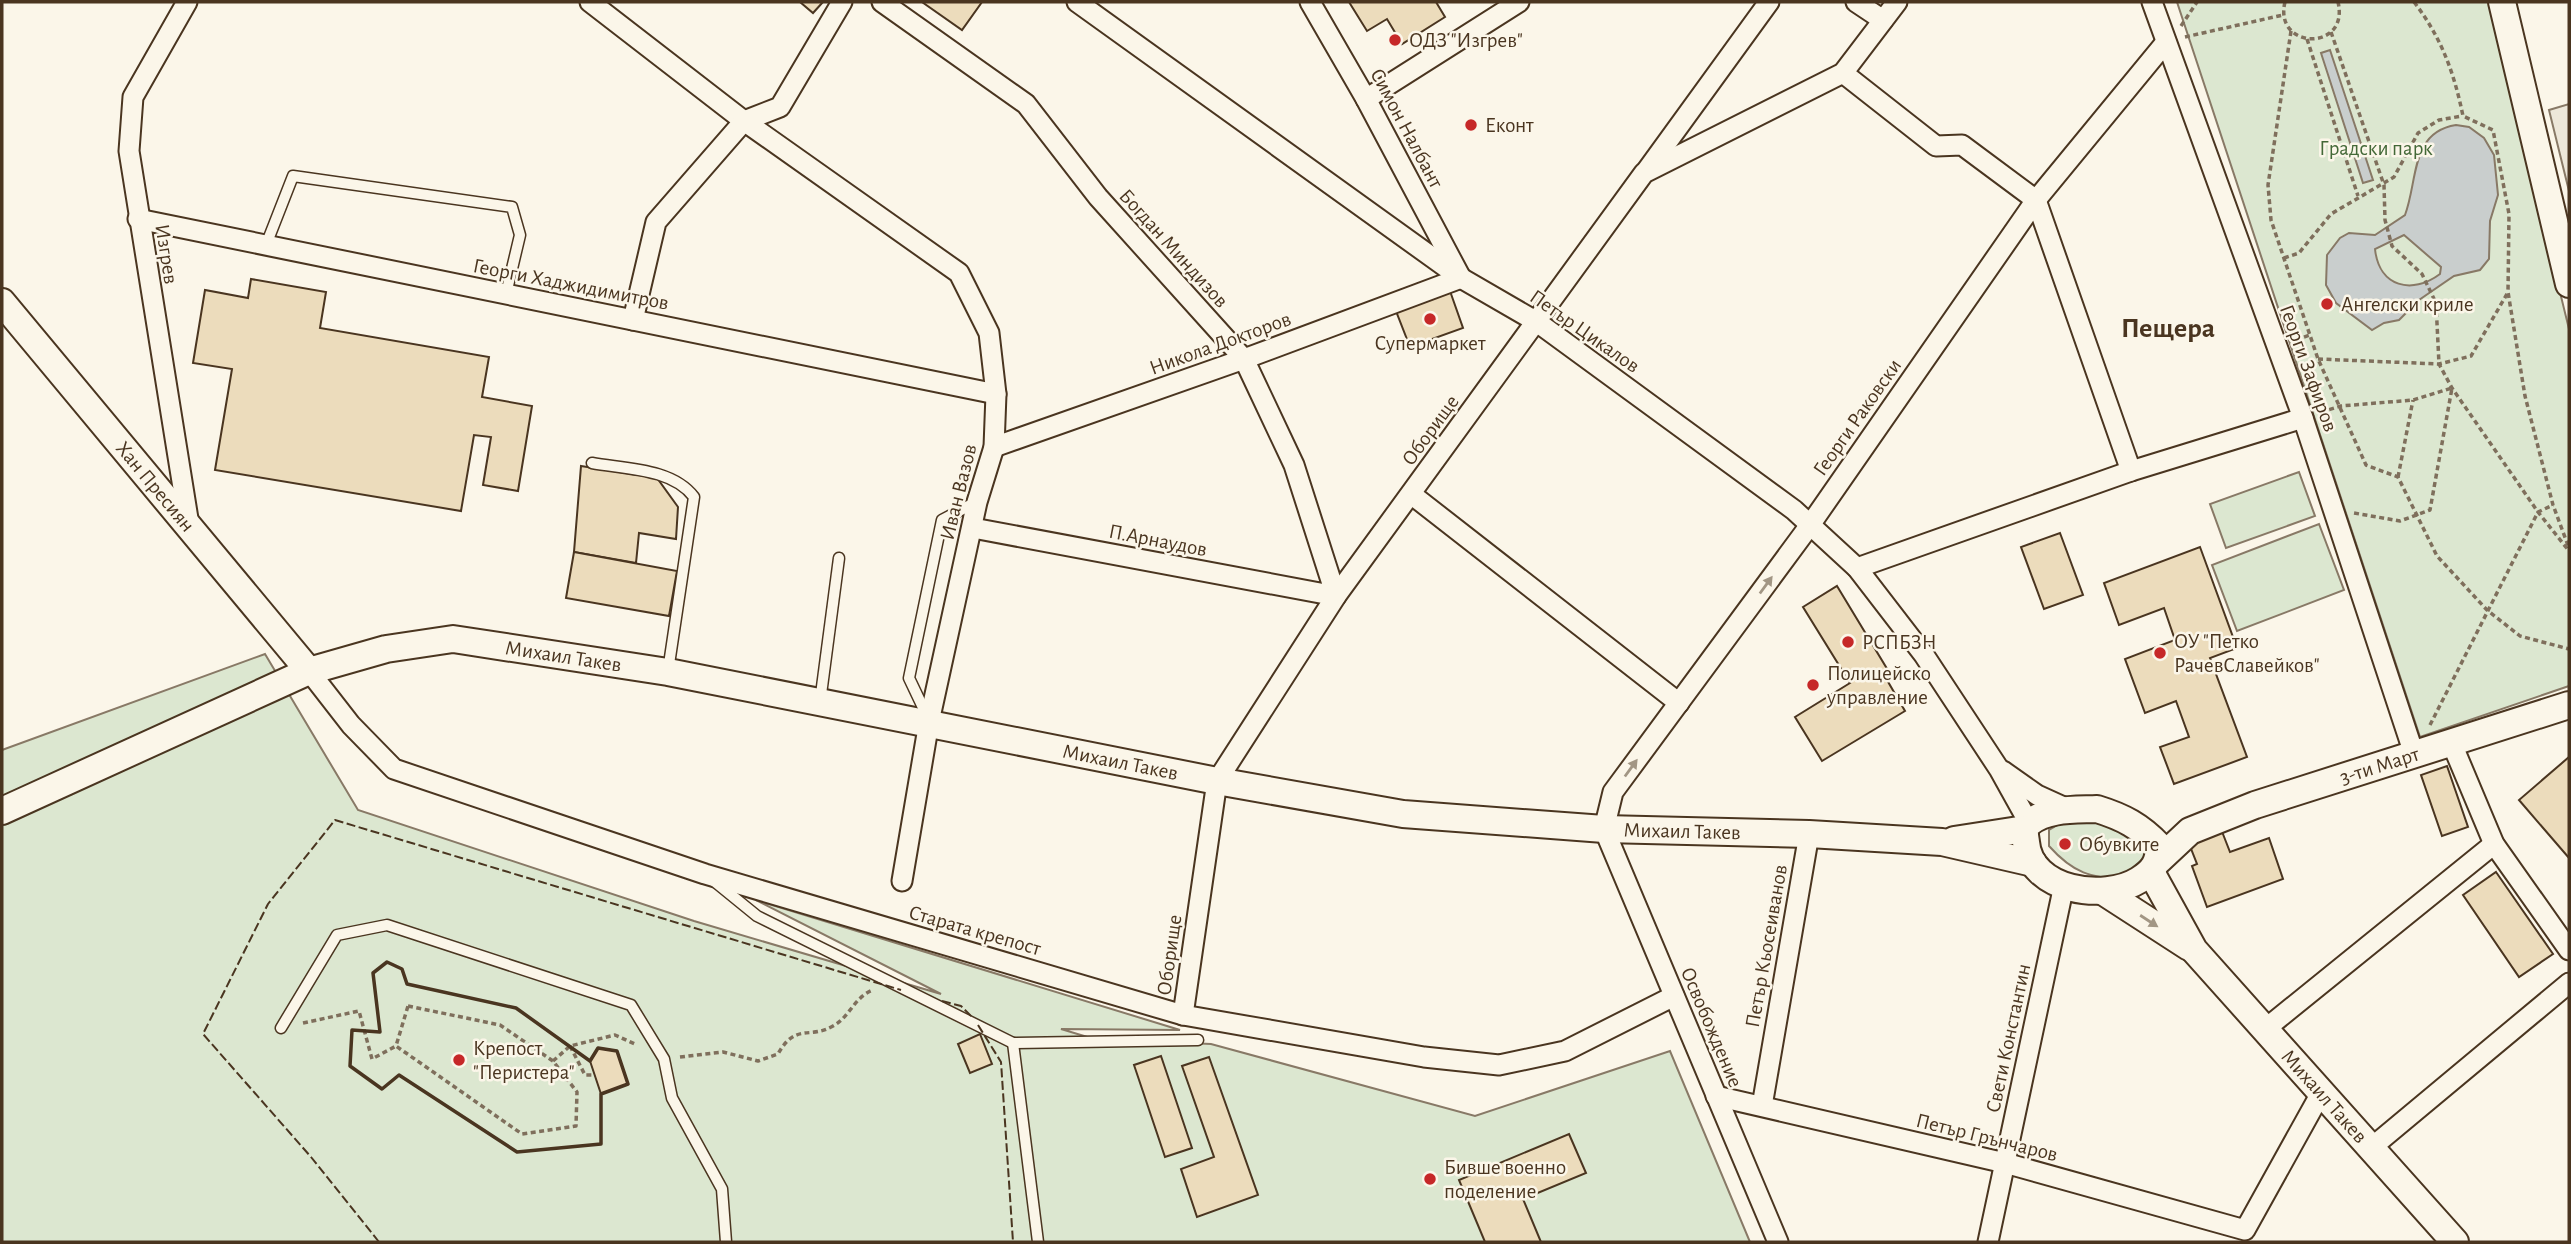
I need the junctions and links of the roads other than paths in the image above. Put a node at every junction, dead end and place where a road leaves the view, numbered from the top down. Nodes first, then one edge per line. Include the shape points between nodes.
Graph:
1 (187, 2) edge
2 (590, 2) edge
3 (842, 2) edge
4 (881, 2) edge
5 (1077, 2) edge
6 (1310, 2) edge
7 (1520, 2) edge
8 (1769, 2) edge
9 (1856, 2) edge
10 (1897, 2) edge
11 (2152, 2) edge
12 (2502, 2) edge
13 (1883, 20) junction
14 (2166, 41) junction
15 (1843, 73) junction
16 (1366, 99) junction
17 (744, 121) junction
18 (1644, 173) junction
19 (2036, 200) junction
20 (138, 219) junction
21 (266, 245) junction
22 (1461, 278) junction
23 (2569, 285) edge
24 (506, 294) junction
25 (2, 302) edge
26 (633, 320) junction
27 (1537, 322) junction
28 (1244, 359) junction
29 (996, 394) junction
30 (2303, 418) junction
31 (994, 447) junction
32 (592, 463) dead end
33 (2131, 471) junction
34 (1411, 494) junction
35 (977, 502) junction
36 (189, 525) junction
37 (1810, 525) junction
38 (973, 527) junction
39 (839, 558) dead end
40 (1857, 568) junction
41 (1336, 596) junction
42 (309, 671) junction
43 (668, 672) junction
44 (820, 703) junction
45 (1679, 703) junction
46 (2569, 705) edge
47 (929, 722) junction
48 (2452, 744) junction
49 (2414, 754) junction
50 (1999, 769) junction
51 (1217, 781) junction
52 (2070, 810) junction
53 (2, 811) edge
54 (2027, 826) junction
55 (1604, 829) junction
56 (2142, 829) junction
57 (2190, 831) junction
58 (1809, 834) junction
59 (1942, 842) junction
60 (2494, 844) junction
61 (2033, 863) junction
62 (2155, 866) junction
63 (705, 874) junction
64 (902, 881) dead end
65 (2064, 885) junction
66 (2104, 892) junction
67 (2194, 950) junction
68 (2569, 950) edge
69 (2569, 983) edge
70 (1674, 996) junction
71 (1183, 1015) junction
72 (281, 1028) road end
73 (2264, 1030) junction
74 (1198, 1040) dead end
75 (1013, 1043) junction
76 (2321, 1093) junction
77 (1716, 1096) junction
78 (1762, 1106) junction
79 (2371, 1148) junction
80 (2005, 1163) junction
81 (2247, 1236) edge
82 (726, 1242) edge
83 (1038, 1242) edge
84 (1778, 1242) edge
85 (1988, 1242) edge
86 (2455, 1242) edge

1 - 20 street, Изгрев via 133,97 129,151
2 - 17 street, Иван Вазов
3 - 17 street via 780,107
4 - 28 street, Богдан Миндизов via 1026,104 1098,197
5 - 22 street, Петър Цикалов
6 - 16 street, Симон Налбант
7 - 16 street
8 - 18 street
9 - 13 street
10 - 13 street, Оборище
11 - 14 street, Георги Зафиров
12 - 23 main road
13 - 15 street, Оборище
14 - 19 street, Георги Раковски
14 - 30 street, Георги Зафиров
15 - 18 street, Оборище
15 - 19 street via 1936,146 1962,145
16 - 22 street, Симон Налбант
17 - 26 street via 656,222
17 - 29 street, Иван Вазов via 959,273 989,333
18 - 27 street, Оборище
19 - 33 street
19 - 37 street, Георги Раковски
20 - 21 street, Георги Хаджидимитров
20 - 36 street, Изгрев
21 - 24 street, Георги Хаджидимитров
21 - 24 lane via 293,176 512,207 520,234
22 - 27 street, Петър Цикалов
22 - 28 street, Никола Докторов
24 - 26 street, Георги Хаджидимитров
25 - 36 main road, Хан Пресиян
26 - 29 street, Георги Хаджидимитров
27 - 34 street, Оборище
27 - 37 street, Петър Цикалов
28 - 31 street, Никола Докторов
28 - 41 street, Богдан Миндизов via 1294,466
29 - 31 street, Иван Вазов
30 - 33 street
30 - 49 street, Георги Зафиров
31 - 35 street, Иван Вазов
32 - 43 lane via 673,478 694,497
33 - 40 street
34 - 41 street, Оборище
34 - 45 street
35 - 38 street, Иван Вазов
35 - 47 lane via 942,520 909,678
36 - 42 main road, Хан Пресиян
37 - 40 street, Петър Цикалов
45 -> 37 street, Георги Раковски
38 - 41 street, П.Арнаудов
38 - 47 street, Иван Вазов
39 - 44 lane
40 - 50 street, Петър Цикалов via 1924,655
41 - 51 street, Оборище
42 - 43 main road, Михаил Такев via 386,649 453,639
42 - 53 main road, Михаил Такев
42 - 63 street, Старата крепост via 351,725 394,769
43 - 44 main road, Михаил Такев
44 - 47 main road, Михаил Такев
55 -> 45 street, Георги Раковски via 1613,792
46 - 48 main road, 3-ти Март
47 - 51 main road, Михаил Такев
47 - 64 street, Иван Вазов
48 - 49 main road, 3-ти Март
48 - 60 street
49 - 57 main road, 3-ти Март
50 - 52 street, Петър Цикалов via 2037,795
50 - 54 street, Петър Цикалов
51 - 55 main road, Михаил Такев via 1403,814
51 - 71 street, Оборище
52 - 54 main road via 2046,814
52 - 56 main road via 2097,809
54 - 59 main road, Михаил Такев
54 - 61 main road via 2026,852
55 - 58 main road, Михаил Такев
55 - 70 street, Освобождение
56 - 57 main road
56 - 62 main road via 2159,846
57 - 62 main road
58 - 59 main road, Михаил Такев
58 - 78 street, Петър Кьосеиванов
59 - 61 main road, Михаил Такев
60 - 68 street
60 - 73 street
61 - 65 main road via 2044,877
62 - 66 main road via 2130,886
62 - 67 main road, Михаил Такев
63 - 71 street, Старата крепост
63 - 75 lane via 757,916
65 - 66 main road
65 - 80 street, Свети Константин
66 -> 67 main road, Михаил Такев
67 - 73 main road, Михаил Такев
69 - 79 street
70 - 71 street, Старата крепост via 1565,1051 1499,1065 1424,1057
70 - 77 street, Освобождение
72 - 82 lane via 337,935 387,925 631,1004 664,1059 672,1098 722,1189
73 - 76 main road, Михаил Такев
74 - 75 lane
75 - 83 lane
76 - 79 main road, Михаил Такев
76 - 81 street, Петър Грънчаров
77 - 78 street, Петър Грънчаров
77 - 84 street, Освобождение
78 - 80 street, Петър Грънчаров
79 - 86 main road, Михаил Такев
80 - 81 street, Петър Грънчаров
80 - 85 street, Свети Константин

